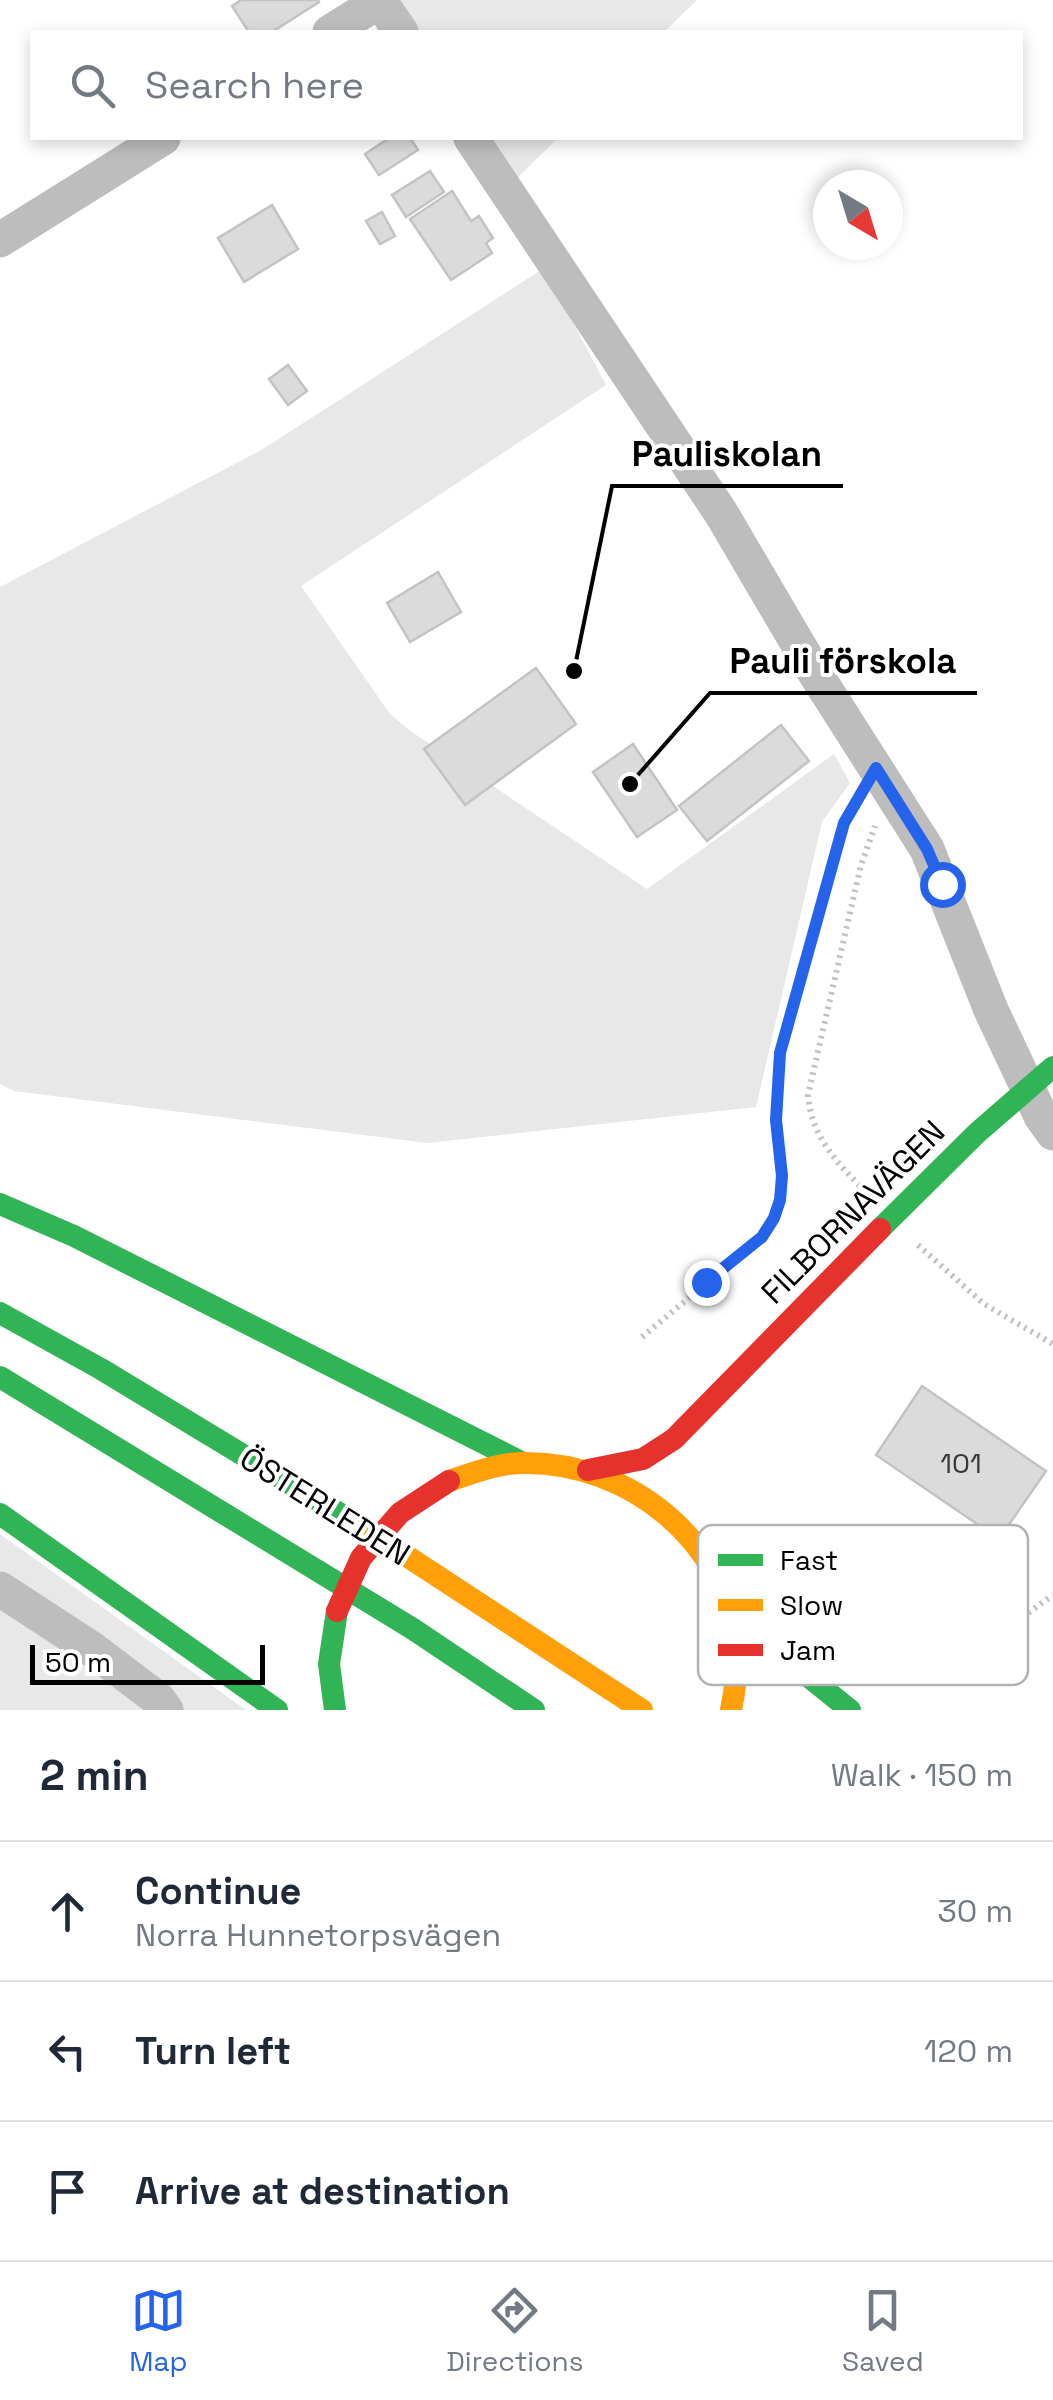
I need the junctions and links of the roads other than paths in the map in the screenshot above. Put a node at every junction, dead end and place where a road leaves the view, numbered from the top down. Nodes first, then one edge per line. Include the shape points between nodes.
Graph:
1 (380, 1) edge
2 (333, 30) edge
3 (400, 30) edge
4 (160, 140) edge
5 (472, 140) edge
6 (0, 240) edge
7 (1041, 1077) edge
8 (1053, 1133) edge
9 (0, 1204) edge
10 (0, 1313) edge
11 (0, 1377) edge
12 (705, 1410) junction
13 (686, 1458) dead end
14 (523, 1463) junction
15 (588, 1470) junction
16 (685, 1499) dead end
17 (0, 1514) edge
18 (686, 1531) junction
19 (698, 1548) edge
20 (0, 1590) edge
21 (735, 1685) edge
22 (819, 1685) edge
23 (166, 1710) edge
24 (277, 1710) edge
25 (334, 1710) edge
26 (534, 1710) edge
27 (642, 1710) edge
28 (731, 1710) edge
29 (850, 1710) edge

1 - 2 street
1 - 3 street
4 - 6 street
5 - 7 street via 721,514 927,849 991,1010
7 - 8 street via 1041,1116
7 - 12 main road, FILBORNAVÄGEN via 943,1167
9 - 14 main road
10 - 27 main road, ÖSTERLEDEN via 355,1522
11 - 26 main road, ÖSTERLEDEN
12 - 13 main road, FILBORNAVÄGEN
12 - 15 main road, FILBORNAVÄGEN via 632,1465
14 - 15 main road
14 - 25 main road, bridge via 449,1481 400,1513 361,1558 337,1611 329,1664
15 - 18 main road via 641,1493
16 - 18 main road
17 - 24 main road
18 - 19 main road
20 - 23 street via 92,1649
21 - 28 main road
22 - 29 main road

